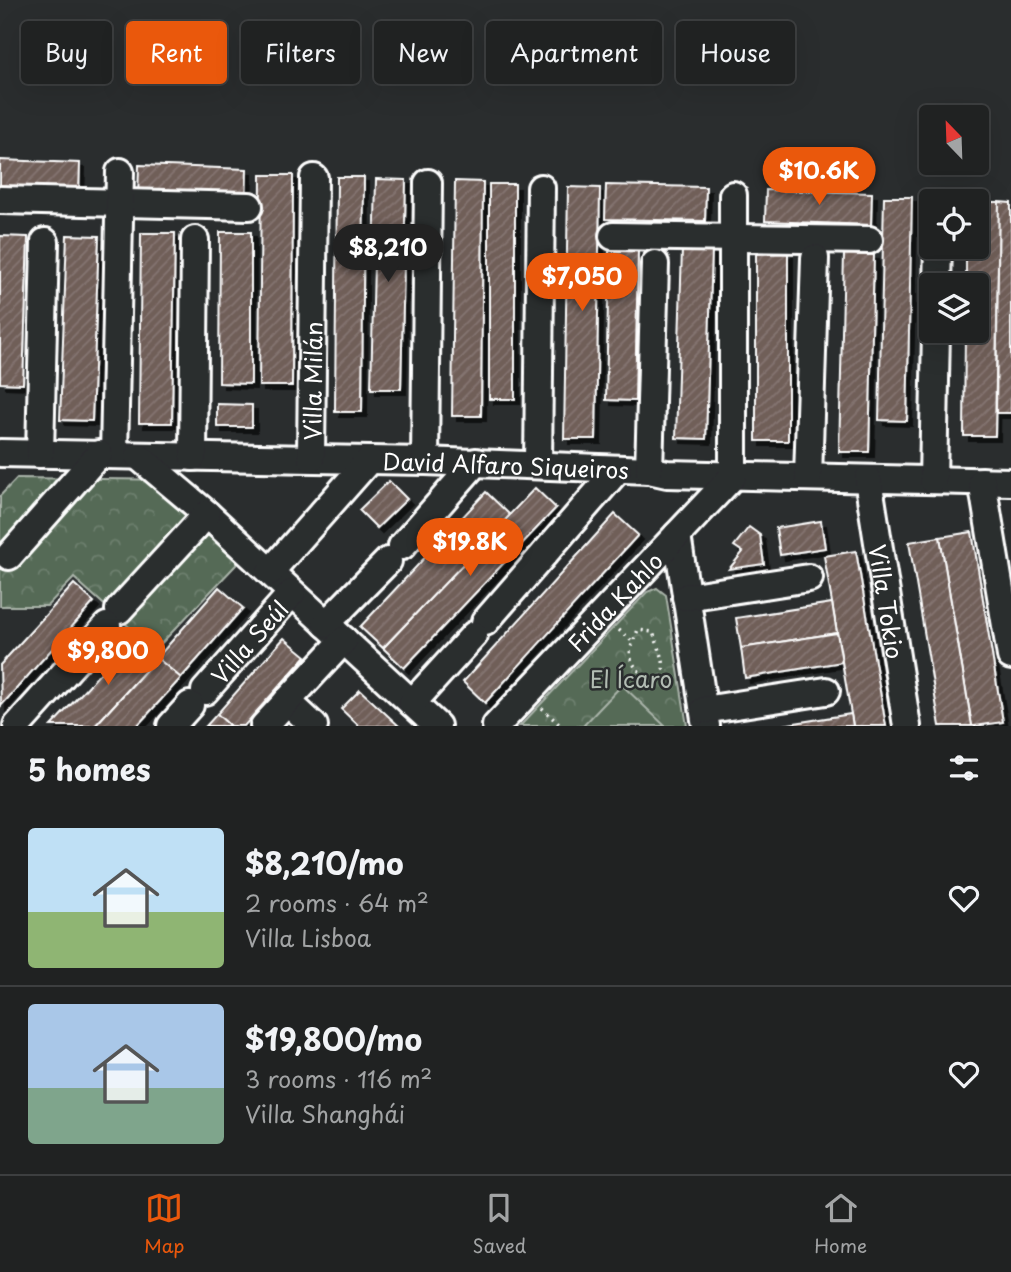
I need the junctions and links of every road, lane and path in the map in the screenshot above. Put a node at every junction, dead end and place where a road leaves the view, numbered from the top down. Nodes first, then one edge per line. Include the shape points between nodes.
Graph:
1 (120, 172) dead end
2 (314, 178) dead end
3 (428, 183) dead end
4 (541, 188) dead end
5 (733, 195) dead end
6 (0, 200) edge
7 (119, 203) junction
8 (249, 206) dead end
9 (613, 236) dead end
10 (733, 238) junction
11 (195, 240) dead end
12 (869, 240) dead end
13 (45, 242) dead end
14 (815, 258) dead end
15 (655, 264) dead end
16 (936, 343) edge
17 (0, 453) edge
18 (40, 454) junction
19 (117, 455) junction
20 (193, 457) junction
21 (310, 458) junction
22 (369, 460) junction
23 (425, 461) junction
24 (476, 462) junction
25 (538, 465) junction
26 (618, 469) junction
27 (649, 470) junction
28 (733, 476) junction
29 (808, 477) junction
30 (867, 479) junction
31 (933, 480) junction
32 (982, 481) junction
33 (1011, 482) edge
34 (207, 514) junction
35 (677, 535) junction
36 (9, 556) dead end
37 (270, 572) junction
38 (809, 578) dead end
39 (292, 593) junction
40 (686, 597) junction
41 (602, 614) junction
42 (335, 632) junction
43 (633, 642) junction
44 (1011, 656) edge
45 (826, 691) dead end
46 (287, 701) junction
47 (412, 703) junction
48 (705, 718) edge
49 (17, 726) edge
50 (171, 726) edge
51 (264, 726) edge
52 (314, 726) edge
53 (437, 726) edge
54 (496, 726) edge
55 (907, 726) edge

1 - 7 street
2 - 21 street, Villa Milán
3 - 23 street
4 - 25 street
5 - 10 street
6 - 7 street
7 - 8 street
7 - 19 street
9 - 10 street
10 - 12 street
10 - 28 street
11 - 20 street
13 - 18 street
14 - 29 street
15 - 27 street
16 - 31 street
17 - 18 street, David Alfaro Siqueiros
18 - 19 street, David Alfaro Siqueiros
19 - 20 street, David Alfaro Siqueiros
19 - 34 street
19 - 36 street
20 - 21 street, David Alfaro Siqueiros
21 - 22 street, David Alfaro Siqueiros
22 - 23 street, David Alfaro Siqueiros
22 - 37 street
23 - 24 street, David Alfaro Siqueiros
24 - 25 street, David Alfaro Siqueiros
24 - 42 street via 395,553
25 - 26 street, David Alfaro Siqueiros
26 - 27 street, David Alfaro Siqueiros
26 - 47 street
27 - 28 street, David Alfaro Siqueiros
28 - 29 street, David Alfaro Siqueiros
28 - 35 street, Frida Kahlo
29 - 30 street, David Alfaro Siqueiros
30 - 31 street, David Alfaro Siqueiros
30 - 55 street, Villa Tokio
31 - 32 street, David Alfaro Siqueiros
32 - 33 street, David Alfaro Siqueiros
32 - 44 street
34 - 37 street
34 - 49 street
35 - 40 street
35 - 41 street, Frida Kahlo
37 - 39 street
38 - 40 street
39 - 42 street
39 - 50 street, Villa Seúl
40 - 48 street
41 - 43 path
41 - 54 street, Frida Kahlo
42 - 46 street
42 - 47 street
43 - 43 path via 631,663 648,680 660,678 664,660 653,632 638,630
45 - 48 street
46 - 51 street
46 - 52 street
47 - 53 street

